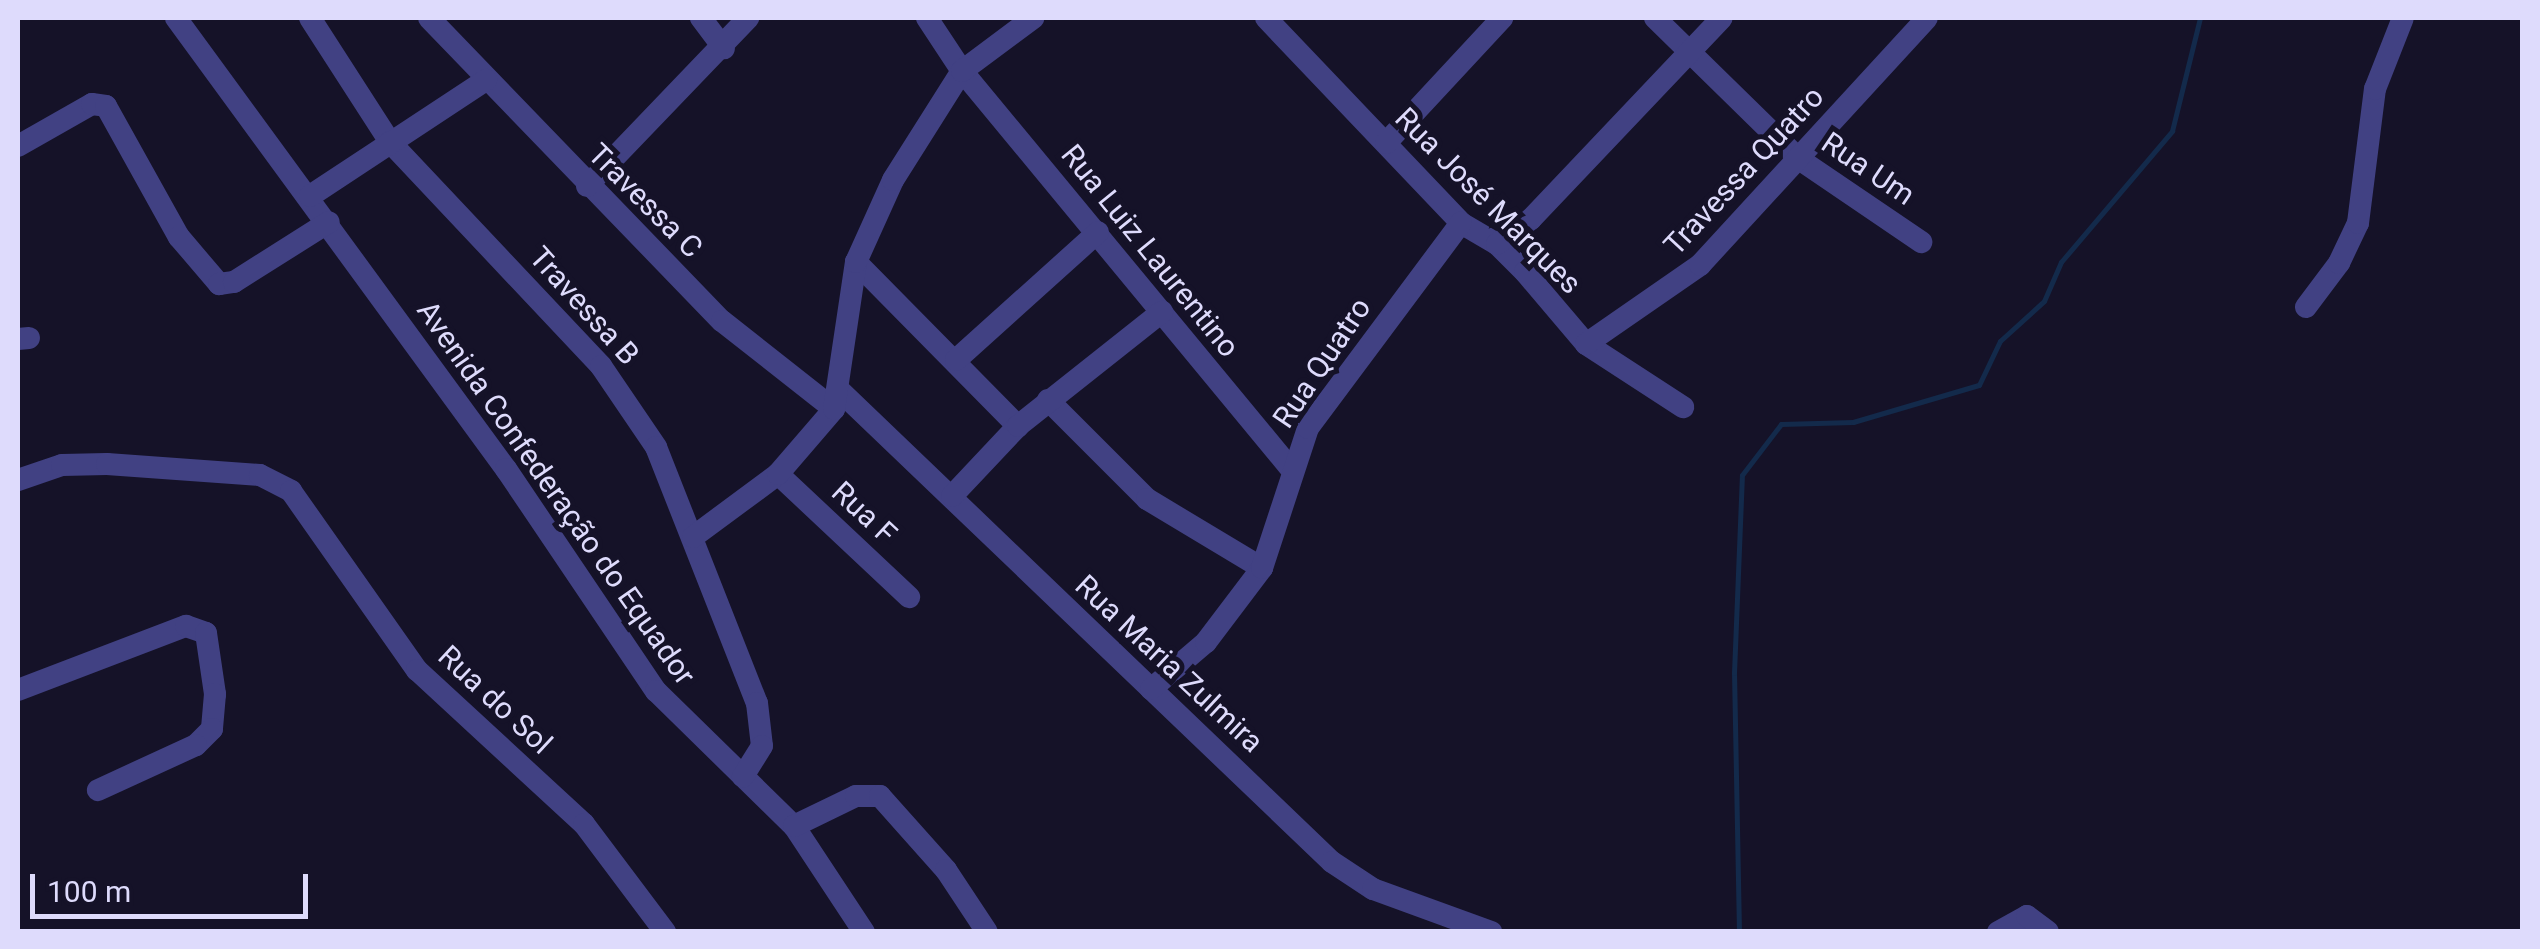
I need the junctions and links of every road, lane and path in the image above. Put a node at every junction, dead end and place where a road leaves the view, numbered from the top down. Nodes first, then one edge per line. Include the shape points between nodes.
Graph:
1 (176, 18) edge
2 (310, 18) edge
3 (429, 18) edge
4 (700, 18) edge
5 (748, 18) edge
6 (927, 18) edge
7 (1034, 18) edge
8 (1266, 18) edge
9 (1502, 18) edge
10 (1655, 18) edge
11 (1722, 18) edge
12 (1927, 18) edge
13 (2404, 18) edge
14 (724, 48) junction
15 (1690, 52) junction
16 (962, 71) junction
17 (486, 80) junction
18 (390, 142) junction
19 (1386, 143) junction
20 (18, 146) edge
21 (1799, 159) junction
22 (587, 186) junction
23 (310, 196) junction
24 (328, 222) junction
25 (1461, 223) junction
26 (1098, 232) junction
27 (1922, 242) dead end
28 (1497, 244) junction
29 (856, 262) junction
30 (2306, 307) dead end
31 (1162, 312) junction
32 (1586, 344) junction
33 (956, 360) junction
34 (836, 399) junction
35 (1048, 400) junction
36 (1684, 407) dead end
37 (1018, 426) junction
38 (1291, 470) junction
39 (778, 474) junction
40 (18, 480) edge
41 (952, 496) junction
42 (694, 537) junction
43 (1262, 568) junction
44 (909, 597) dead end
45 (1151, 689) junction
46 (18, 690) edge
47 (743, 776) junction
48 (98, 790) dead end
49 (794, 826) junction
50 (665, 932) edge
51 (864, 932) edge
52 (987, 932) edge
53 (1492, 932) edge
54 (1998, 932) edge
55 (2048, 932) edge

1 - 23 street, Avenida Confederação do Equador
2 - 18 street, Travessa B
3 - 17 street, Travessa C
4 - 14 street
5 - 14 street
6 - 16 street, Rua Luiz Laurentino
7 - 16 street
8 - 19 street, Rua José Marques
9 - 19 street
10 - 15 street, Rua Um
11 - 15 street
12 - 21 street, Travessa Quatro
13 - 30 street via 2372,100 2358,224
14 - 22 street
15 - 21 street, Rua Um
15 - 28 street via 1531,219
16 - 26 street, Rua Luiz Laurentino
16 - 29 street via 893,180
17 - 18 street
17 - 22 street, Travessa C
18 - 23 street
18 - 42 street, Travessa B via 601,366 656,447
19 - 25 street, Rua José Marques
20 - 24 street via 100,103 113,113 179,237 219,284 234,282
21 - 27 street, Rua Um
21 - 32 street, Travessa Quatro via 1700,265
22 - 34 street, Travessa C via 722,321
23 - 24 street, Avenida Confederação do Equador
24 - 47 street, Avenida Confederação do Equador via 656,691
25 - 28 street, Rua José Marques
25 - 38 street, Rua Quatro via 1318,411
26 - 31 street, Rua Luiz Laurentino
26 - 33 street
28 - 32 street, Rua José Marques
29 - 33 street
29 - 34 street
31 - 35 street
31 - 38 street, Rua Luiz Laurentino
32 - 36 street, Rua José Marques
33 - 37 street
34 - 39 street
34 - 41 street, Rua Maria Zulmira
35 - 37 street
35 - 43 street via 1147,499
37 - 41 street
38 - 43 street, Rua Quatro
39 - 42 street
39 - 44 street, Rua F
40 - 50 street, Rua do Sol via 62,466 107,464 260,476 300,500 364,602 417,670 584,824
41 - 45 street, Rua Maria Zulmira
42 - 47 street, Travessa B via 760,719 762,746
43 - 45 street, Rua Quatro via 1206,642
45 - 53 street, Rua Maria Zulmira via 1355,879
46 - 48 street via 186,626 208,636 212,729 196,745
47 - 49 street, Avenida Confederação do Equador
49 - 51 street, Avenida Confederação do Equador
49 - 52 street via 862,794 885,800
54 - 55 street via 2027,916

